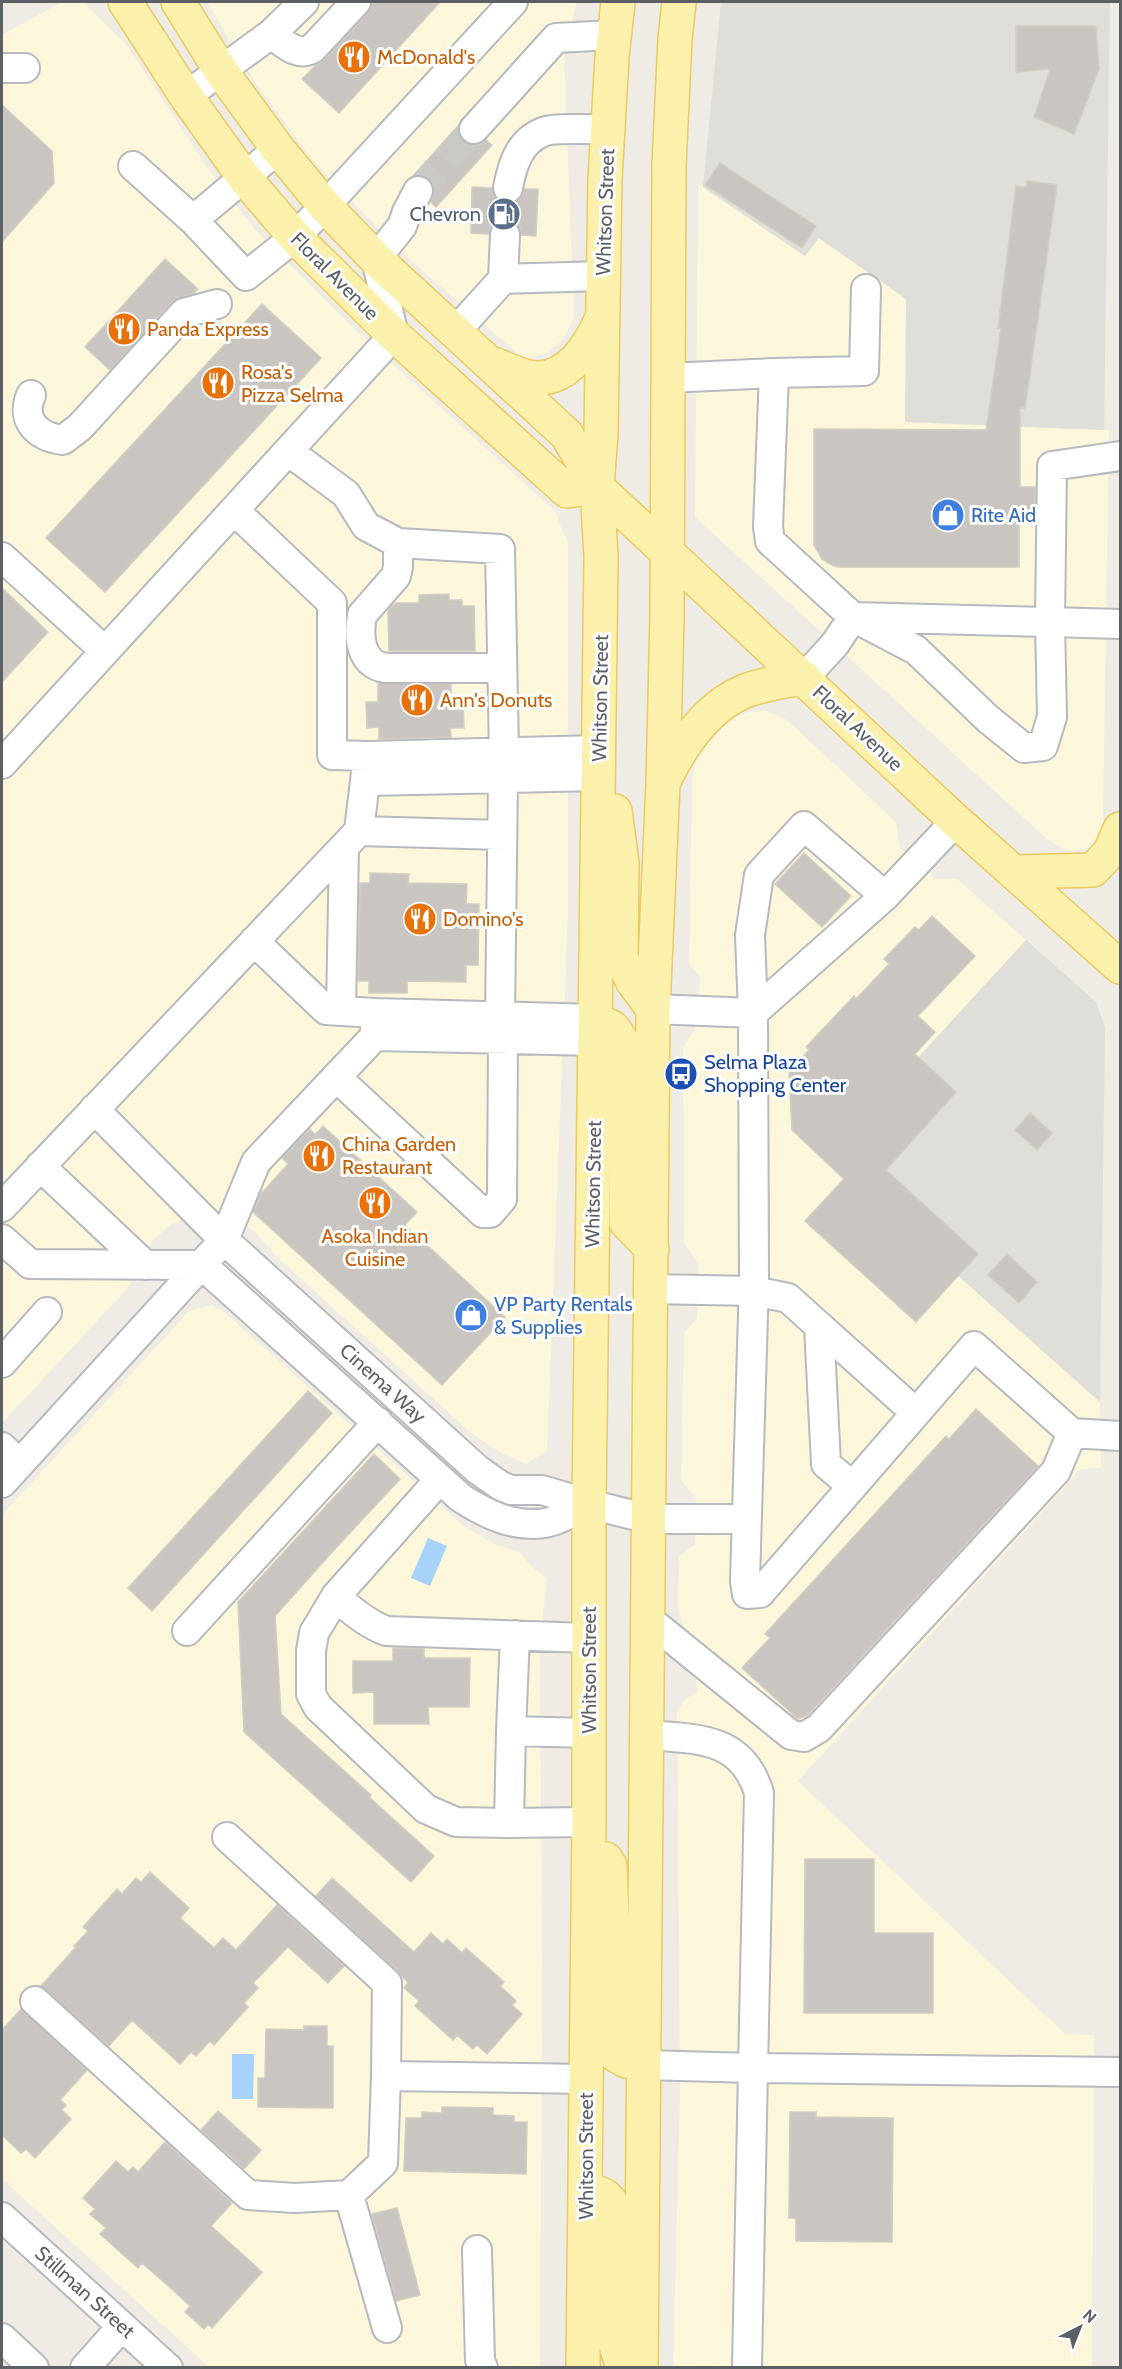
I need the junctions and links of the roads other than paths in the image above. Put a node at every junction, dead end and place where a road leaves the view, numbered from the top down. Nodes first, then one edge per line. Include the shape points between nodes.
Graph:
1 (125, 2) edge
2 (178, 2) edge
3 (304, 2) edge
4 (356, 2) edge
5 (513, 2) edge
6 (618, 2) edge
7 (680, 2) edge
8 (271, 34) junction
9 (614, 35) junction
10 (221, 71) junction
11 (186, 96) junction
12 (474, 129) tunnel mouth
13 (608, 129) junction
14 (278, 149) junction
15 (133, 166) dead end
16 (243, 176) junction
17 (508, 189) tunnel mouth
18 (418, 191) tunnel mouth
19 (326, 206) junction
20 (193, 220) junction
21 (505, 235) tunnel mouth
22 (295, 237) junction
23 (376, 259) junction
24 (603, 276) junction
25 (503, 279) junction
26 (866, 290) dead end
27 (217, 304) dead end
28 (602, 319) junction
29 (456, 331) junction
30 (394, 335) junction
31 (488, 361) junction
32 (774, 373) junction
33 (668, 378) junction
34 (31, 395) dead end
35 (288, 451) junction
36 (1120, 456) edge
37 (597, 487) junction
38 (234, 510) junction
39 (398, 543) junction
40 (668, 555) junction
41 (2, 557) edge
42 (853, 617) junction
43 (1050, 622) junction
44 (1120, 624) edge
45 (105, 651) junction
46 (502, 668) junction
47 (804, 678) junction
48 (599, 763) junction
49 (2, 764) edge
50 (503, 766) junction
51 (367, 769) junction
52 (663, 783) junction
53 (956, 821) junction
54 (1120, 829) edge
55 (502, 835) junction
56 (351, 839) junction
57 (1014, 872) junction
58 (885, 896) junction
59 (254, 941) junction
60 (1120, 967) edge
61 (653, 1009) junction
62 (341, 1010) junction
63 (753, 1013) junction
64 (375, 1024) junction
65 (501, 1028) junction
66 (596, 1030) junction
67 (336, 1077) junction
68 (94, 1109) junction
69 (40, 1166) junction
70 (2, 1207) edge
71 (2, 1239) edge
72 (224, 1240) junction
73 (652, 1249) junction
74 (145, 1265) junction
75 (201, 1265) junction
76 (651, 1289) junction
77 (754, 1291) junction
78 (47, 1312) dead end
79 (819, 1326) junction
80 (8, 1344) edge
81 (916, 1413) junction
82 (378, 1422) junction
83 (1072, 1433) junction
84 (1120, 1436) edge
85 (7, 1465) edge
86 (440, 1479) junction
87 (852, 1486) junction
88 (589, 1504) junction
89 (649, 1519) junction
90 (747, 1519) junction
91 (336, 1596) junction
92 (648, 1619) junction
93 (187, 1632) dead end
94 (515, 1635) junction
95 (589, 1638) junction
96 (512, 1731) junction
97 (589, 1733) junction
98 (647, 1735) junction
99 (589, 1822) junction
100 (509, 1823) junction
101 (227, 1837) dead end
102 (35, 2001) dead end
103 (644, 2065) junction
104 (753, 2068) junction
105 (1120, 2072) edge
106 (386, 2076) junction
107 (586, 2079) junction
108 (586, 2190) junction
109 (349, 2195) junction
110 (2, 2217) edge
111 (477, 2250) dead end
112 (122, 2326) junction
113 (387, 2328) dead end
114 (2, 2338) edge
115 (34, 2367) edge
116 (85, 2367) edge
117 (168, 2367) edge
118 (483, 2367) edge
119 (583, 2367) edge
120 (622, 2367) edge
121 (642, 2367) edge
122 (747, 2367) edge

1 - 11 main road, Floral Avenue
2 - 10 main road, Floral Avenue
3 - 8 street
4 - 8 street via 306,52 294,50
5 - 19 street
6 - 9 main road, Whitson Street
7 - 33 main road via 669,165
8 - 10 street
9 - 12 street via 556,38
9 - 13 main road, Whitson Street
10 - 11 street
10 - 14 main road, Floral Avenue
11 - 16 main road, Floral Avenue
13 - 17 street via 543,131 523,147 512,165
13 - 24 main road, Whitson Street
14 - 16 street
14 - 19 main road, Floral Avenue
15 - 20 street
16 - 20 street
16 - 22 main road, Floral Avenue
18 - 23 street via 402,226
19 - 22 street
19 - 23 main road, Floral Avenue
20 - 22 street via 246,276
21 - 25 street
22 - 30 main road, Floral Avenue
23 - 29 main road, Floral Avenue
23 - 30 street
24 - 25 street
24 - 28 main road, Whitson Street
25 - 29 street
26 - 32 street via 864,371
27 - 34 street via 184,313 80,427 63,440 45,436 30,422 26,406
28 - 31 main road via 582,354 557,374 530,377
28 - 37 main road, Whitson Street
29 - 31 main road, Floral Avenue
30 - 35 street
30 - 37 main road, Floral Avenue via 567,491
31 - 37 main road, Floral Avenue via 567,435
32 - 33 street
32 - 42 street via 770,541
33 - 40 main road
35 - 38 street
35 - 39 street via 346,494 366,526
36 - 43 street via 1052,466
37 - 40 main road, Floral Avenue
37 - 48 main road, Whitson Street via 601,557
38 - 45 street
38 - 51 street via 333,603 332,755
39 - 46 street via 500,549
39 - 46 street via 396,576 362,615 362,646 369,659 386,668
40 - 47 main road, Floral Avenue
40 - 52 main road
41 - 45 street
42 - 43 street
42 - 43 street via 916,650 1024,748 1043,746 1052,717
42 - 47 street
43 - 44 street
45 - 49 street
46 - 50 street
47 - 52 main road via 758,687 725,702 689,738
47 - 53 main road, Floral Avenue
48 - 50 street
48 - 61 main road via 612,790 622,863 621,958
48 - 66 main road, Whitson Street
50 - 51 street
50 - 55 street
51 - 56 street
52 - 61 main road
53 - 57 main road, Floral Avenue
53 - 58 street
54 - 57 main road via 1110,852 1093,870
55 - 56 street
55 - 65 street
56 - 59 street
56 - 62 street
57 - 60 main road, Floral Avenue
58 - 63 street
58 - 63 street via 804,826 759,875 750,935
59 - 62 street via 326,1010
59 - 68 street
61 - 63 street
61 - 73 main road
62 - 64 street
63 - 77 street
64 - 65 street
64 - 67 street
65 - 66 street
65 - 67 street via 502,1199 490,1213 483,1213
66 - 73 main road via 613,1028 627,1048 626,1222
66 - 88 main road, Whitson Street
67 - 72 street via 256,1162
68 - 69 street
68 - 72 street, Cinema Way
69 - 70 street
69 - 74 street
71 - 74 street via 30,1264
72 - 75 street
72 - 88 street, Cinema Way via 490,1480 511,1490 542,1490
73 - 76 main road
74 - 75 street
75 - 82 street, Cinema Way
75 - 85 street
76 - 77 street
76 - 89 main road
77 - 79 street via 788,1298
77 - 90 street
78 - 80 street
79 - 81 street
79 - 87 street via 826,1464
81 - 83 street via 974,1346
81 - 87 street
82 - 86 street, Cinema Way
82 - 93 street
83 - 84 street
83 - 92 street via 1056,1471 819,1728 804,1737 791,1735
86 - 88 street, Cinema Way via 479,1509 520,1523 547,1523
86 - 91 street
87 - 90 street via 760,1593 747,1594
88 - 89 street, Cinema Way
88 - 95 main road, Whitson Street
89 - 90 street, Cinema Way
89 - 92 main road
91 - 94 street via 359,1617 386,1630
91 - 100 street via 314,1633 311,1651 311,1694 318,1707 426,1809 456,1822
92 - 98 main road
94 - 95 street
94 - 96 street
95 - 97 main road, Whitson Street
96 - 97 street
96 - 100 street
97 - 99 main road, Whitson Street
98 - 103 main road
98 - 104 street via 683,1738 729,1749 755,1779 759,1793
99 - 100 street
99 - 103 main road via 610,1866 614,2054
99 - 107 main road, Whitson Street
101 - 106 street via 387,1983
102 - 109 street via 248,2195
103 - 104 street
103 - 121 main road
104 - 105 street
104 - 122 street
106 - 107 street
106 - 109 street via 383,2163
107 - 108 main road, Whitson Street
108 - 119 main road, Whitson Street
108 - 120 main road via 611,2200 614,2210 614,2339
109 - 113 street
110 - 112 street, Stillman Street
111 - 118 street
112 - 116 street
112 - 117 street, Stillman Street
114 - 115 street

